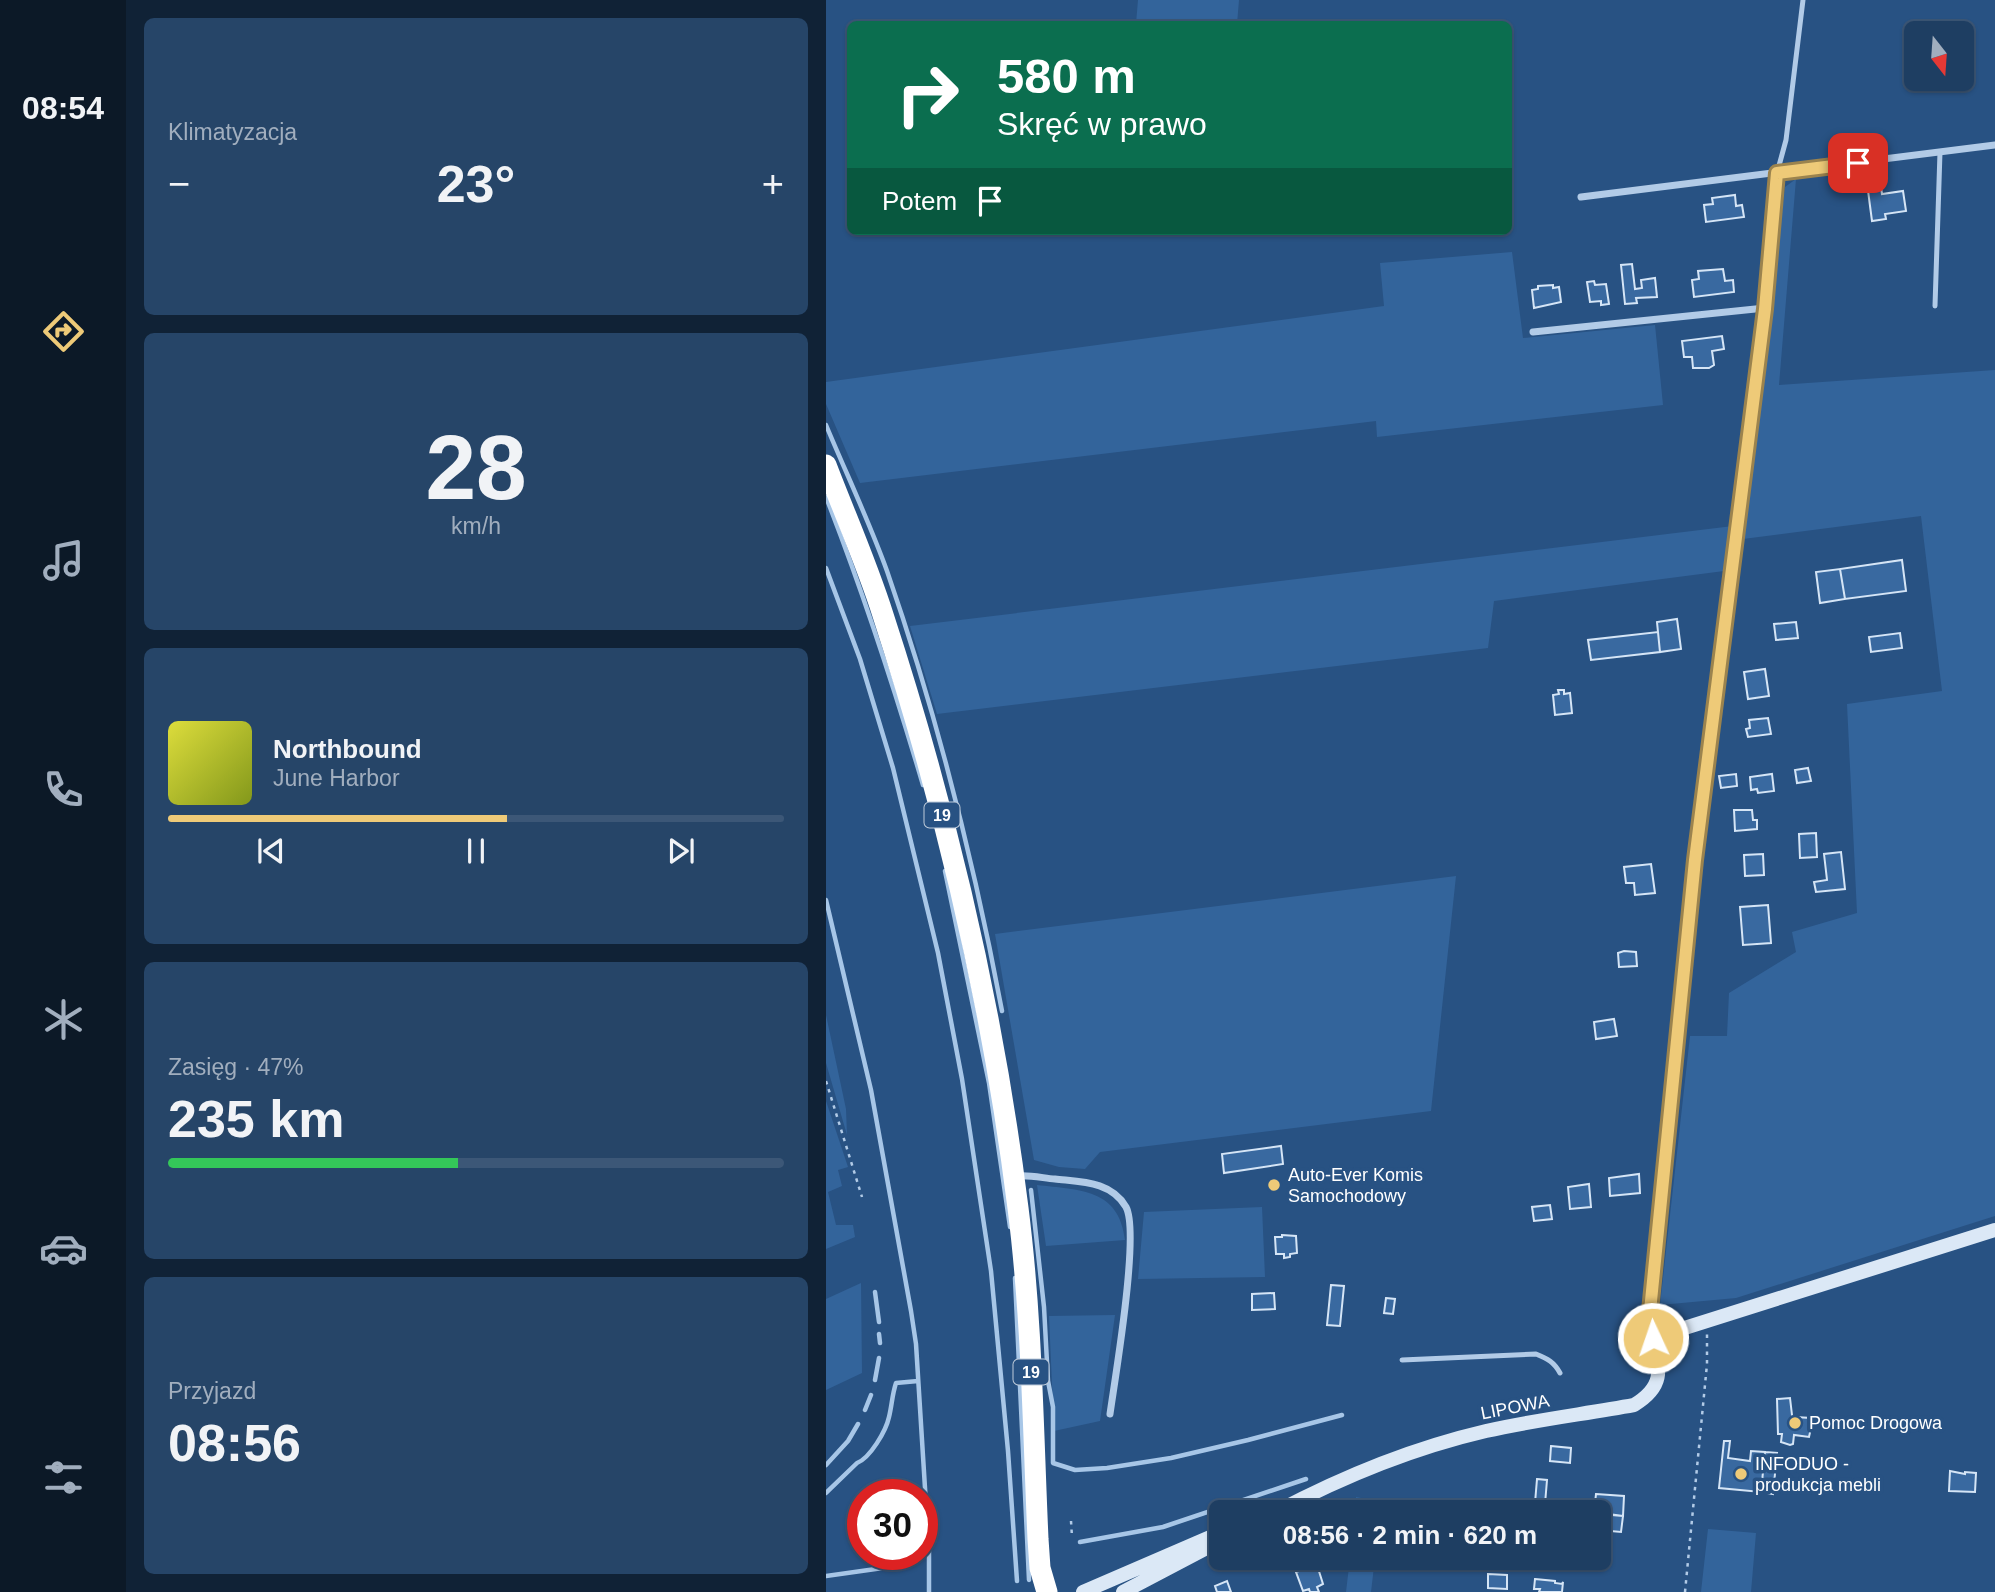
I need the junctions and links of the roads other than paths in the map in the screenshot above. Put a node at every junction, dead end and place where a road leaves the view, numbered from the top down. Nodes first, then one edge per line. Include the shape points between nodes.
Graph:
1 (1803, 0) edge
2 (1995, 145) edge
3 (1940, 152) junction
4 (1777, 173) junction
5 (1581, 197) dead end
6 (1935, 306) dead end
7 (1765, 309) junction
8 (1533, 332) dead end
9 (826, 465) edge
10 (1014, 1177) junction
11 (1995, 1230) edge
12 (1653, 1338) junction
13 (1402, 1360) dead end
14 (1560, 1373) dead end
15 (1110, 1414) dead end
16 (1299, 1500) edge
17 (1209, 1537) edge
18 (1209, 1548) edge
19 (1040, 1568) junction
20 (1112, 1578) junction
21 (1036, 1592) edge
22 (1047, 1592) edge
23 (1083, 1592) edge
24 (1121, 1592) edge

1 - 4 lane via 1786,140
2 - 3 street
3 - 4 street
3 - 6 lane
4 - 5 street
4 - 7 street
7 - 8 street
7 - 12 street via 1695,860 1650,1311
9 - 10 highway, 19 via 882,611 934,780 969,931
10 - 15 street via 1091,1182 1106,1188 1126,1206 1131,1253
10 - 19 highway, 19 via 1027,1295
11 - 12 main road
12 - 16 main road, LIPOWA via 1660,1374 1656,1386 1634,1405 1477,1433 1419,1450
13 - 14 lane via 1536,1354 1549,1359
17 - 20 main road
18 - 24 main road
19 - 21 highway, 19
19 - 22 highway, 19
20 - 23 main road
20 - 24 lane

